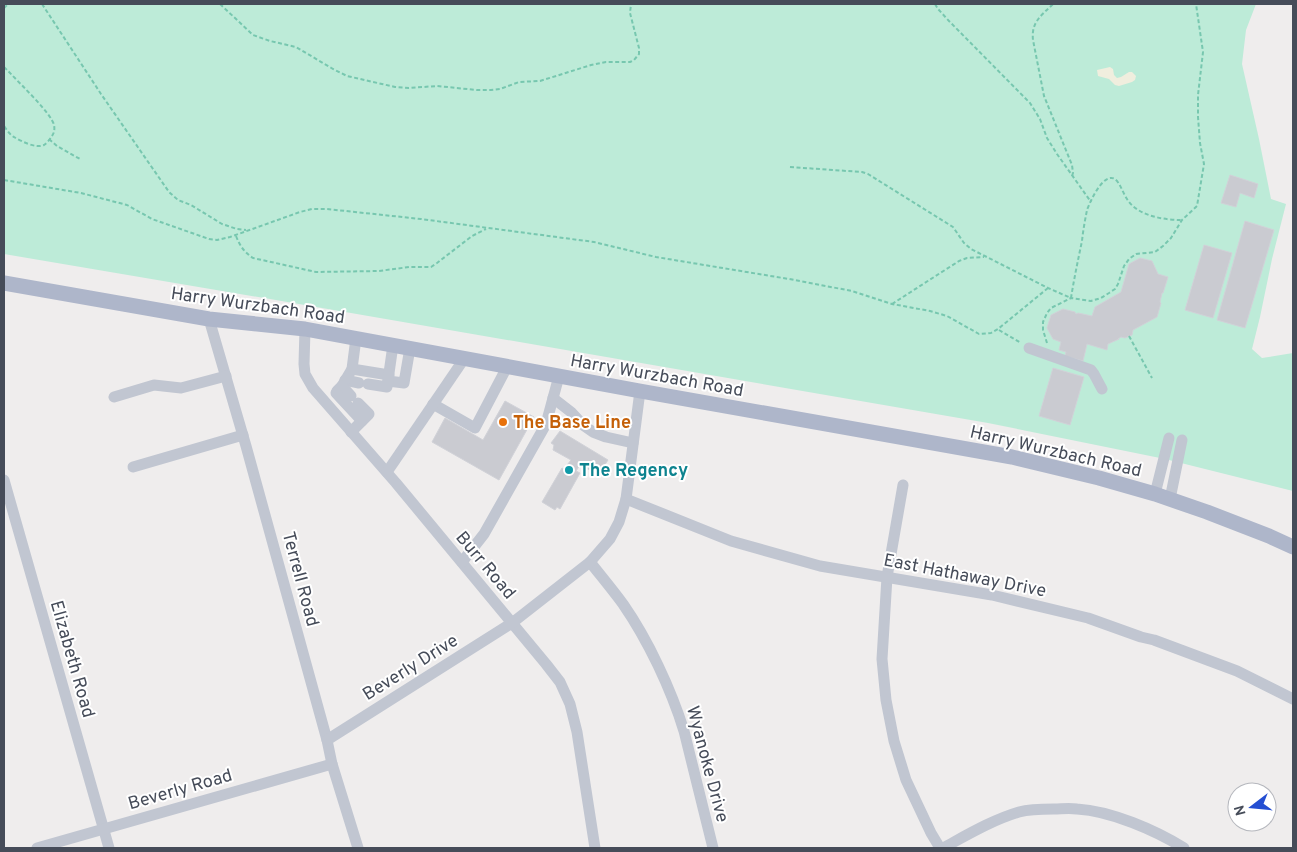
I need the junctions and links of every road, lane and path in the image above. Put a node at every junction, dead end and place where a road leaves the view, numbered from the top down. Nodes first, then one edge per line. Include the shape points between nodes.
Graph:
1 (8, 4) edge
2 (42, 4) edge
3 (220, 4) edge
4 (631, 4) edge
5 (935, 4) edge
6 (1053, 4) edge
7 (1196, 4) edge
8 (4, 8) edge
9 (4, 67) edge
10 (4, 126) edge
11 (49, 139) junction
12 (80, 159) dead end
13 (790, 166) dead end
14 (1072, 176) junction
15 (4, 180) edge
16 (1091, 202) junction
17 (1182, 220) junction
18 (489, 228) junction
19 (249, 230) junction
20 (236, 235) junction
21 (986, 257) junction
22 (4, 283) edge
23 (1048, 288) junction
24 (1070, 298) junction
25 (892, 304) junction
26 (209, 319) junction
27 (305, 329) junction
28 (998, 329) junction
29 (1129, 336) dead end
30 (356, 338) junction
31 (393, 345) junction
32 (410, 348) junction
33 (1029, 348) joint
34 (1052, 357) junction
35 (464, 359) junction
36 (507, 367) junction
37 (352, 369) junction
38 (226, 376) junction
39 (559, 376) junction
40 (389, 378) junction
41 (1152, 378) dead end
42 (341, 386) junction
43 (1102, 389) dead end
44 (640, 391) junction
45 (114, 397) dead end
46 (553, 398) junction
47 (326, 403) junction
48 (433, 404) junction
49 (362, 421) junction
50 (351, 432) junction
51 (242, 434) junction
52 (1169, 438) dead end
53 (1182, 440) dead end
54 (633, 443) junction
55 (133, 467) dead end
56 (387, 472) junction
57 (4, 480) edge
58 (904, 485) dead end
59 (1155, 494) junction
60 (626, 499) junction
61 (1170, 499) junction
62 (1293, 547) edge
63 (462, 562) junction
64 (590, 562) junction
65 (887, 577) junction
66 (512, 623) junction
67 (1293, 699) edge
68 (327, 740) junction
69 (332, 764) junction
70 (103, 829) junction
71 (37, 848) edge
72 (109, 848) edge
73 (358, 848) edge
74 (595, 848) edge
75 (713, 848) edge
76 (942, 848) edge
77 (1184, 848) edge

1 - 8 path
2 - 19 path via 169,192 222,224
3 - 4 path via 253,35 296,47 346,76 395,87 437,86 477,90 540,81 590,65 634,60 639,48 630,14
5 - 14 path via 1030,103 1047,138
6 - 14 path via 1036,22 1032,32 1044,96 1072,165
7 - 17 path via 1202,52 1198,117 1204,164 1197,206
9 - 11 path via 50,118 55,129
10 - 11 path via 8,133 29,144 40,146
11 - 12 path
13 - 21 path via 868,174 953,227 964,243
14 - 16 path
15 - 20 path via 81,193 127,205 152,219 209,239
16 - 17 path via 1105,180 1114,178 1136,209 1153,216
16 - 24 path
17 - 24 path via 1164,246 1129,259 1115,289 1091,301
18 - 19 path via 312,209
18 - 20 path via 472,236 431,267 358,272 316,272 253,258 240,245
18 - 25 path via 594,242 656,257 826,285
19 - 20 path
21 - 23 path
21 - 25 path via 967,258
22 - 26 main road, Harry Wurzbach Road
23 - 24 path
23 - 28 path
24 - 34 path via 1051,308 1044,322 1045,339
25 - 28 path via 947,316 979,334
26 - 27 main road, Harry Wurzbach Road
26 - 38 street, Terrell Road
27 - 30 main road, Harry Wurzbach Road
27 - 47 street, Burr Road via 305,374
28 - 33 path
29 - 41 path
30 - 31 main road, Harry Wurzbach Road
30 - 37 street
31 - 32 main road, Harry Wurzbach Road
31 - 40 street
32 - 35 main road, Harry Wurzbach Road
32 - 40 street via 404,383
33 - 34 street
34 - 43 street via 1091,370
35 - 36 main road, Harry Wurzbach Road
35 - 48 street
36 - 39 main road, Harry Wurzbach Road
36 - 48 street via 475,428
37 - 40 street
37 - 42 street
38 - 45 street via 181,388 154,385
38 - 51 street, Terrell Road
39 - 44 main road, Harry Wurzbach Road
39 - 46 street
40 - 42 street via 387,388 364,383
42 - 47 street
42 - 49 street
42 - 49 street via 369,414
44 - 54 street, Beverly Drive
44 - 59 main road, Harry Wurzbach Road via 1012,457
46 - 54 street via 593,432
46 - 63 street via 546,424 484,534
47 - 50 street, Burr Road
48 - 56 street
49 - 50 street
50 - 56 street, Burr Road
51 - 55 street
51 - 68 street, Terrell Road
52 - 59 street
53 - 61 street
54 - 60 street, Beverly Drive
56 - 63 street, Burr Road
57 - 70 street, Elizabeth Road
58 - 65 street
59 - 61 main road, Harry Wurzbach Road
60 - 64 street, Beverly Drive via 610,539
60 - 65 street, East Hathaway Drive via 731,541 820,566
61 - 62 main road, Harry Wurzbach Road
63 - 66 street, Burr Road
64 - 66 street, Beverly Drive
64 - 75 street, Wyanoke Drive via 623,604 644,638 679,713
65 - 67 street, East Hathaway Drive via 992,595 1088,618 1236,671
65 - 76 street via 882,659 894,741 912,794 930,833
66 - 68 street, Beverly Drive
66 - 74 street, Burr Road via 560,682 570,704
68 - 69 street, Terrell Road
69 - 70 street, Beverly Road
69 - 73 street, Terrell Road
70 - 71 street, Beverly Road
70 - 72 street, Elizabeth Road
76 - 77 street via 1020,812 1077,809 1113,816

